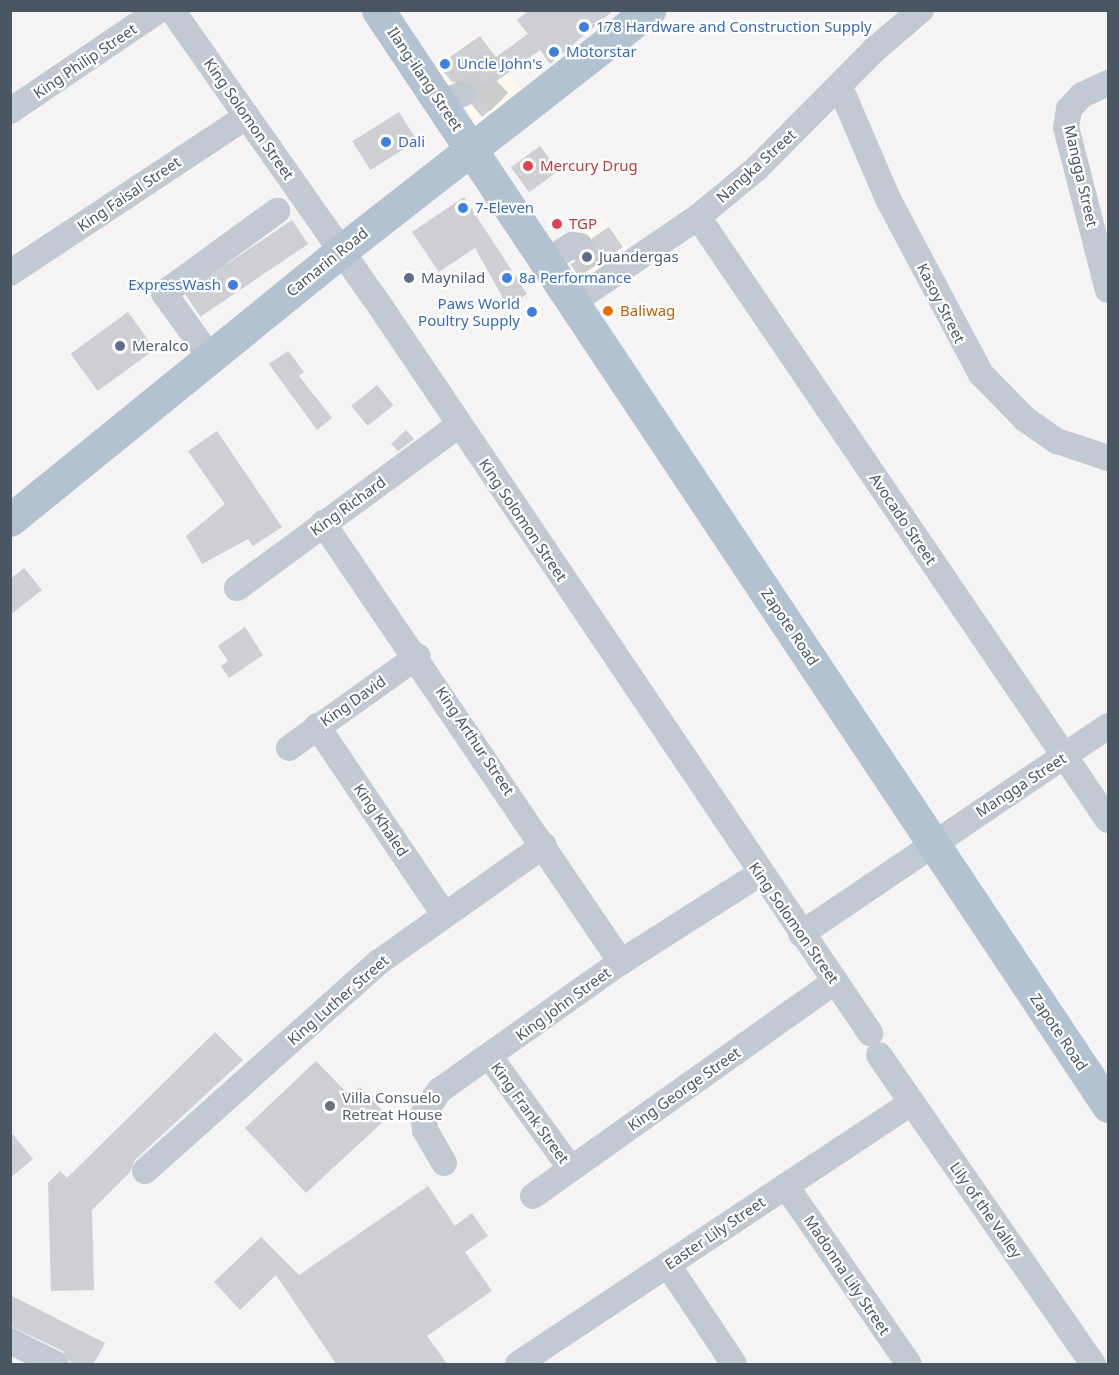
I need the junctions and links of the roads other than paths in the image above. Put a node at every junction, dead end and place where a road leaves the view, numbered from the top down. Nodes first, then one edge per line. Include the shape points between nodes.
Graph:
1 (159, 10) edge
2 (172, 10) edge
3 (378, 10) edge
4 (649, 10) edge
5 (921, 10) edge
6 (1108, 83) edge
7 (840, 87) junction
8 (10, 111) edge
9 (247, 116) junction
10 (471, 148) junction
11 (277, 211) dead end
12 (698, 217) junction
13 (342, 250) junction
14 (545, 262) junction
15 (593, 265) junction
16 (10, 273) edge
17 (1108, 287) edge
18 (573, 302) junction
19 (210, 357) junction
20 (459, 425) junction
21 (1108, 458) edge
22 (10, 520) edge
23 (323, 523) junction
24 (237, 588) dead end
25 (418, 656) junction
26 (317, 726) junction
27 (1108, 726) edge
28 (290, 748) dead end
29 (1065, 757) junction
30 (1108, 820) edge
31 (933, 841) junction
32 (544, 845) junction
33 (759, 874) junction
34 (444, 914) junction
35 (801, 934) junction
36 (621, 962) junction
37 (835, 981) junction
38 (875, 1044) joint
39 (490, 1057) junction
40 (912, 1102) junction
41 (1108, 1106) edge
42 (444, 1163) dead end
43 (571, 1169) junction
44 (145, 1171) dead end
45 (786, 1185) junction
46 (533, 1196) dead end
47 (668, 1265) junction
48 (10, 1341) edge
49 (554, 1355) edge
50 (56, 1365) edge
51 (518, 1365) edge
52 (734, 1365) edge
53 (909, 1365) edge
54 (1093, 1365) edge

1 - 8 street, King Philip Street
2 - 9 street, King Solomon Street
3 - 10 main road, Ilang-ilang Street via 451,99
4 - 10 main road, Camarin Road via 507,110
5 - 7 street, Nangka Street via 893,32
6 - 17 street, Mangga Street via 1082,95 1069,109 1066,127
7 - 12 street, Nangka Street via 756,169
7 - 21 street, Kasoy Street via 888,199 981,374 1025,419 1057,441
9 - 13 street, King Solomon Street
9 - 16 street, King Faisal Street
10 - 13 main road, Camarin Road
10 - 14 main road, Zapote Road
11 - 19 street via 164,293
12 - 15 street, Nangka Street
12 - 29 street, Avocado Street
13 - 19 main road, Camarin Road
13 - 20 street, King Solomon Street
14 - 15 street via 572,245
14 - 18 main road, Zapote Road
15 - 18 street, Nangka Street
18 - 31 main road, Zapote Road
19 - 22 main road, Camarin Road
20 - 23 street, King Richard
20 - 33 street, King Solomon Street
23 - 24 street, King Richard
23 - 25 street, King Arthur Street
25 - 26 street, King David
25 - 32 street, King Arthur Street
26 - 28 street, King David
26 - 34 street, King Khaled
27 - 29 street, Mangga Street
29 - 30 street, Avocado Street
29 - 31 street, Mangga Street
31 - 35 street, Mangga Street
31 - 41 main road, Zapote Road
32 - 34 street, King Luther Street
32 - 36 street, King Arthur Street
33 - 35 street, King Solomon Street
33 - 36 street, King John Street
34 - 44 street, King Luther Street via 379,962
35 - 37 street, King Solomon Street
36 - 39 street, King John Street
37 - 38 street, King Solomon Street
37 - 43 street, King George Street
38 - 40 street, Lily of the Valley
39 - 42 street, King John Street via 440,1090 423,1114 425,1130
39 - 43 street, King Frank Street
40 - 45 street, Easter Lily Street
40 - 54 street, Lily of the Valley
43 - 46 street, King George Street
45 - 47 street, Easter Lily Street
45 - 53 street, Madonna Lily Street
47 - 49 street, Easter Lily Street
47 - 52 street
48 - 50 street
49 - 51 street, Easter Lily Street

